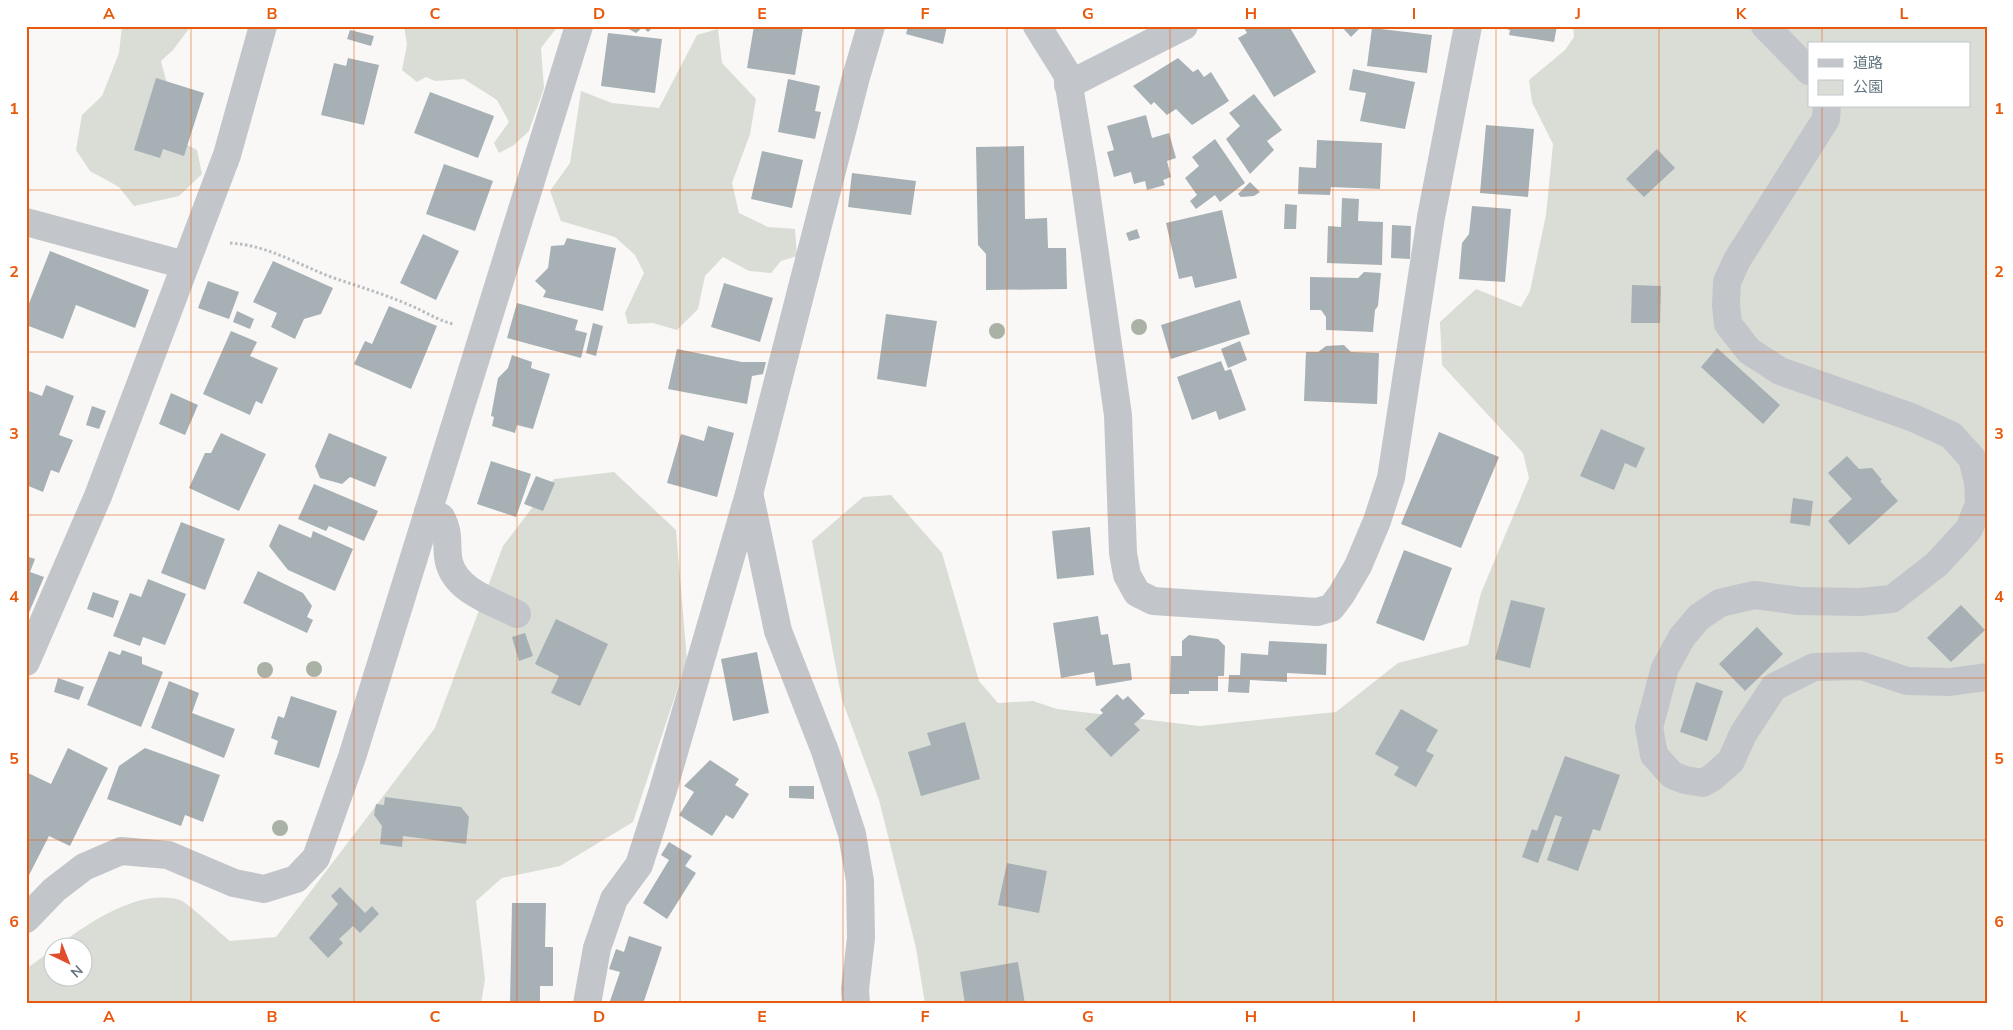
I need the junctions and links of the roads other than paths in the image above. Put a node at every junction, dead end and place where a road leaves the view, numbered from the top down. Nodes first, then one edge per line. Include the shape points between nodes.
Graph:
1 (264, 26) edge
2 (579, 26) edge
3 (871, 26) edge
4 (1037, 26) edge
5 (1184, 26) edge
6 (1468, 26) edge
7 (1765, 26) edge
8 (1808, 70) edge
9 (1068, 85) junction
10 (1827, 108) edge
11 (26, 222) edge
12 (185, 265) junction
13 (749, 494) junction
14 (428, 512) junction
15 (517, 614) dead end
16 (26, 662) edge
17 (1987, 677) edge
18 (26, 919) edge
19 (587, 1004) edge
20 (856, 1004) edge

1 - 12 street via 227,155
2 - 14 street
3 - 13 street
4 - 9 street via 1067,74
5 - 9 street
6 - 9 street via 1431,217 1391,478 1358,566 1331,608 1317,612 1153,601 1137,593 1127,575 1123,552 1118,415
7 - 8 street
10 - 17 street via 1826,119 1737,260 1727,282 1728,324 1748,351 1780,371 1911,417 1951,435 1972,458 1979,504 1969,529 1937,564 1892,599 1799,601 1754,595 1720,603 1699,616 1682,637 1665,668 1649,727 1654,755 1672,775 1703,783 1731,761 1743,734 1774,686 1814,667 1862,666 1907,681 1950,682
11 - 12 street
12 - 16 street via 98,496
13 - 19 street via 639,865 614,899 596,948
13 - 20 street via 778,631 852,834 860,881 861,938
14 - 15 street via 441,517 446,526 448,561 465,587
14 - 18 street via 352,757 316,858 296,880 264,889 234,883 168,855 122,851 84,867 54,890

